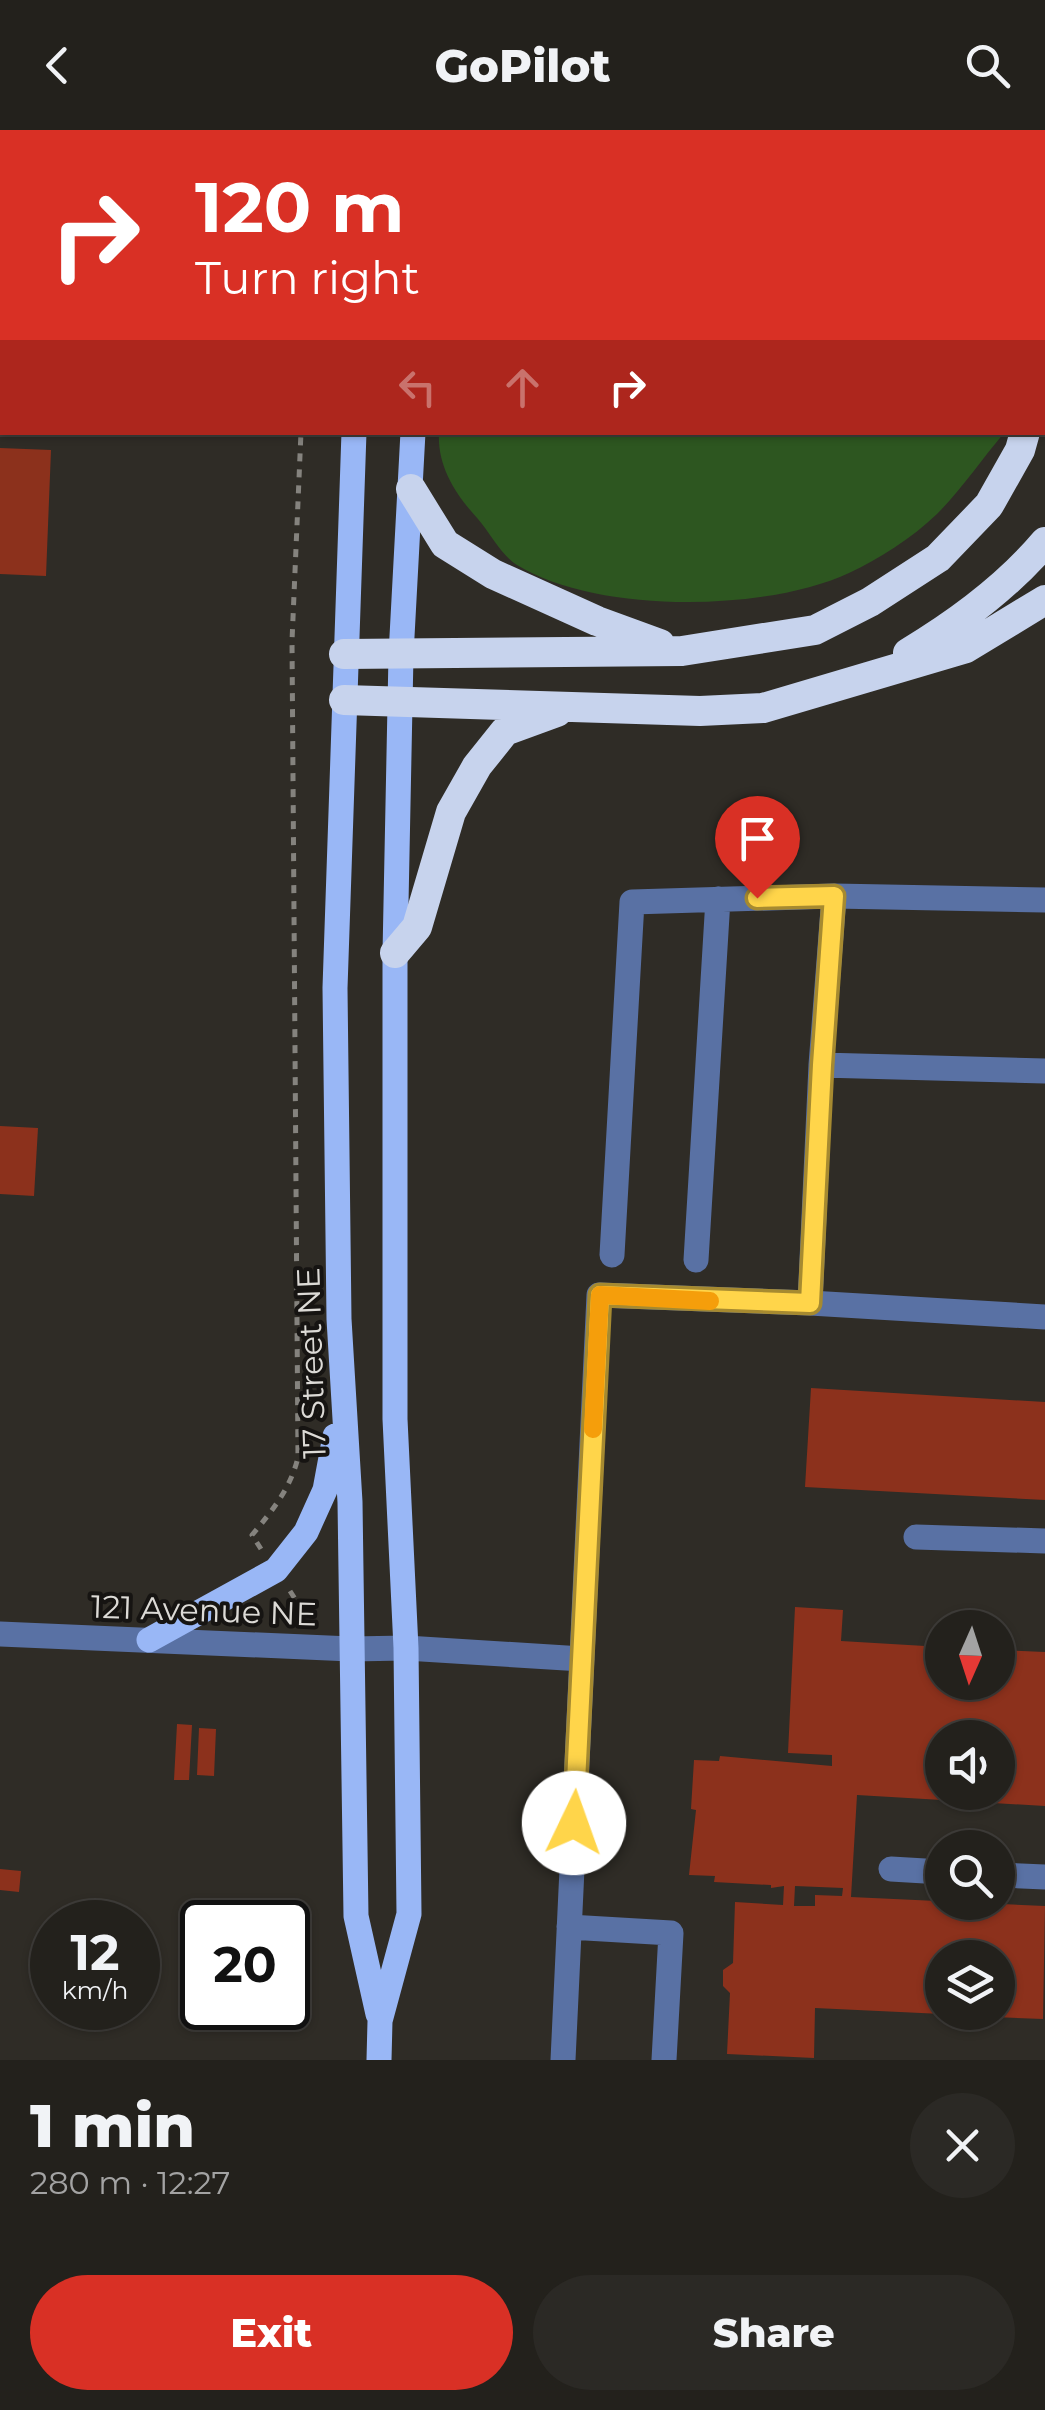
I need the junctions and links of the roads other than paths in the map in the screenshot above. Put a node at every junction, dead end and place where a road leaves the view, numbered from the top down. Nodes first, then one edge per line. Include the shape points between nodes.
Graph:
1 (354, 435) edge
2 (414, 435) edge
3 (1024, 435) edge
4 (411, 488) junction
5 (1045, 542) edge
6 (1045, 600) edge
7 (682, 652) junction
8 (344, 654) junction
9 (400, 655) junction
10 (858, 682) junction
11 (344, 700) junction
12 (399, 702) junction
13 (576, 706) junction
14 (834, 896) junction
15 (718, 899) junction
16 (1045, 900) edge
17 (395, 952) junction
18 (822, 1065) junction
19 (1045, 1072) edge
20 (612, 1255) dead end
21 (696, 1260) dead end
22 (810, 1303) junction
23 (1045, 1317) edge
24 (342, 1396) junction
25 (916, 1536) dead end
26 (1045, 1542) edge
27 (0, 1634) edge
28 (148, 1640) junction
29 (406, 1648) junction
30 (351, 1649) junction
31 (582, 1659) junction
32 (892, 1869) dead end
33 (925, 1871) edge
34 (1015, 1876) edge
35 (1045, 1877) edge
36 (569, 1927) junction
37 (380, 2020) junction
38 (379, 2060) edge
39 (563, 2060) edge
40 (664, 2060) edge

1 - 8 main road, 17 Street NE
2 - 4 main road, 17 Street NE
3 - 7 highway via 989,505 938,558 870,602 815,630
4 - 7 highway via 445,544 493,574
4 - 9 main road, 17 Street NE
5 - 10 highway via 952,628
6 - 10 highway via 966,648
7 - 9 highway
8 - 9 highway
8 - 11 main road, 17 Street NE
9 - 12 main road, 17 Street NE
10 - 13 highway via 763,708
11 - 12 highway
11 - 24 main road, 17 Street NE via 335,988
12 - 13 highway
12 - 17 main road, 17 Street NE
13 - 17 highway via 505,731 477,766 451,812 417,927
14 - 15 street
14 - 16 street
14 - 18 street
15 - 20 street via 632,902
15 - 21 street
17 - 29 main road, 17 Street NE via 395,1419
18 - 19 street
18 - 22 street
22 - 23 street
22 - 31 street via 600,1295
24 - 28 main road via 325,1490 306,1532 276,1570
24 - 30 main road, 17 Street NE
25 - 26 street
27 - 28 street, 121 Avenue NE
28 - 30 street, 121 Avenue NE
29 - 30 street, 121 Avenue NE
29 - 31 street, 121 Avenue NE
29 - 37 main road, 17 Street NE via 408,1914
30 - 37 main road, 17 Street NE via 356,1916
31 - 36 street
32 - 33 street
34 - 35 street
36 - 39 street
36 - 40 street via 671,1933
37 - 38 main road, 17 Street NE

